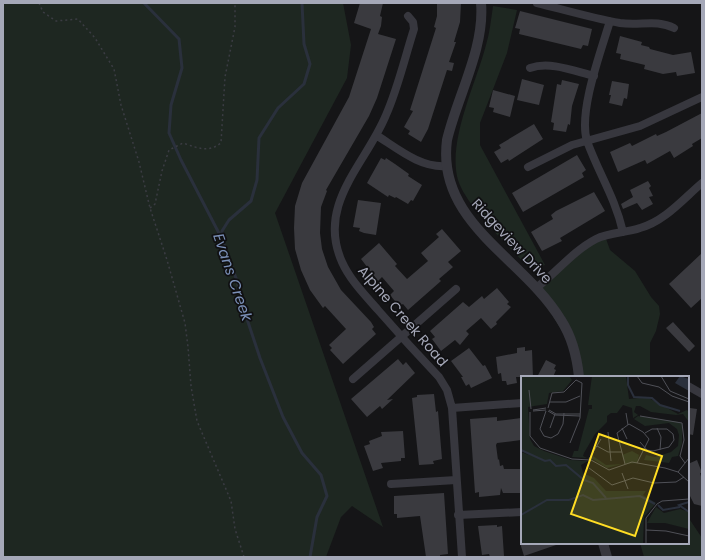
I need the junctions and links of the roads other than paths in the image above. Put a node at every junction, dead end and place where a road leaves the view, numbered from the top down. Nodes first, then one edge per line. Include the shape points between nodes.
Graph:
1 (481, 3) edge
2 (537, 3) edge
3 (408, 16) dead end
4 (610, 21) junction
5 (674, 28) dead end
6 (530, 68) dead end
7 (594, 76) junction
8 (702, 97) edge
9 (376, 135) junction
10 (587, 140) junction
11 (446, 166) junction
12 (528, 166) dead end
13 (702, 183) edge
14 (623, 232) junction
15 (536, 288) junction
16 (456, 289) dead end
17 (401, 336) junction
18 (579, 376) edge
19 (353, 379) dead end
20 (689, 387) edge
21 (702, 394) edge
22 (521, 403) edge
23 (452, 408) junction
24 (456, 480) junction
25 (391, 484) dead end
26 (521, 512) edge
27 (458, 515) junction
28 (603, 544) edge
29 (462, 557) edge
30 (607, 557) edge

1 - 11 street, Ridgeview Drive via 480,29 450,129
2 - 4 street
3 - 9 street, Alpine Creek Road via 413,22 414,29 389,108
4 - 5 street via 632,24 662,23
4 - 7 street
6 - 7 street via 552,66
7 - 10 street via 585,115
8 - 10 street via 640,126
9 - 11 street via 421,162
9 - 17 street, Alpine Creek Road via 343,190 334,219 334,234 348,274
10 - 12 street via 557,151
10 - 14 street via 616,204
11 - 15 street, Ridgeview Drive via 454,195 466,214
13 - 14 street via 654,223
14 - 15 street via 601,237 584,246
15 - 18 street, Ridgeview Drive via 557,313 567,330 575,352
16 - 17 street
17 - 19 street
17 - 23 street, Alpine Creek Road via 439,377 447,390
20 - 21 street
22 - 23 street
23 - 24 street, Alpine Creek Road
24 - 25 street
24 - 27 street, Alpine Creek Road
26 - 27 street
27 - 29 street, Alpine Creek Road
28 - 30 street

